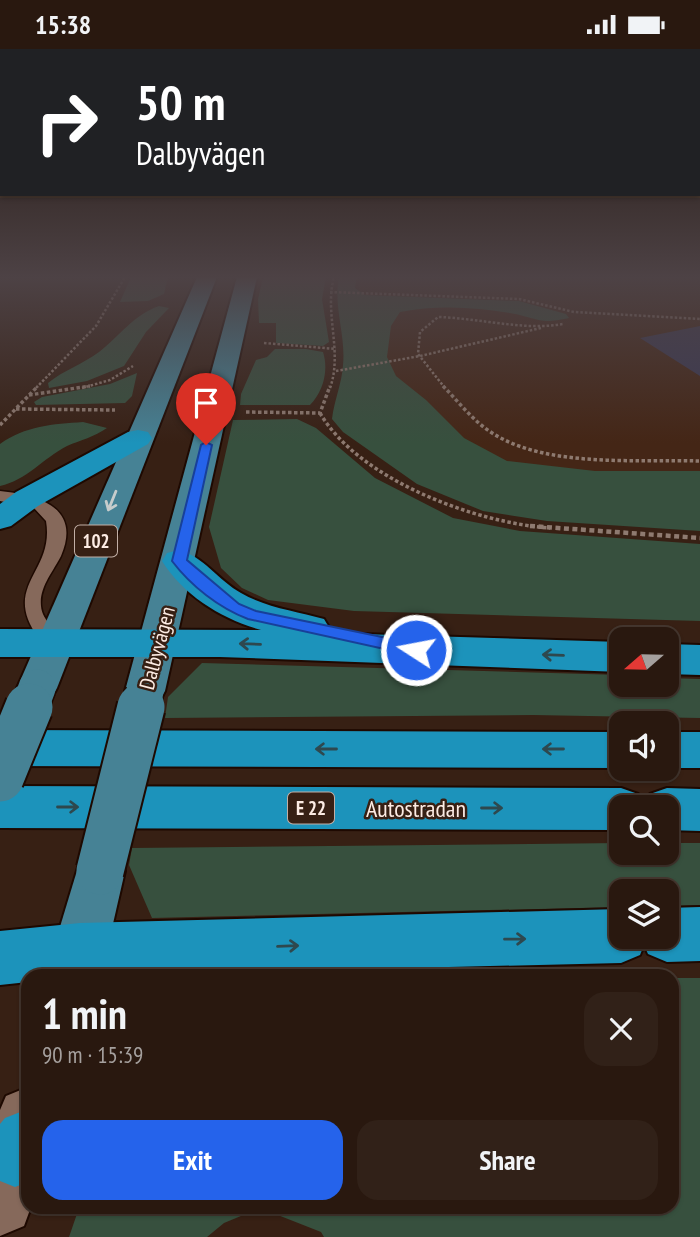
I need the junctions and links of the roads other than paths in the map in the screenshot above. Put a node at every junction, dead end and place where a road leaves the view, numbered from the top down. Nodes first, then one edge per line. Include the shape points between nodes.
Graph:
1 (183, 332) edge
2 (234, 332) edge
3 (138, 438) junction
4 (14, 498) edge
5 (0, 519) edge
6 (179, 561) junction
7 (0, 643) edge
8 (54, 643) junction
9 (158, 644) junction
10 (416, 650) junction
11 (609, 657) edge
12 (679, 659) edge
13 (700, 660) edge
14 (0, 748) edge
15 (609, 750) edge
16 (679, 750) edge
17 (700, 750) edge
18 (0, 778) edge
19 (0, 807) edge
20 (609, 809) edge
21 (679, 809) edge
22 (700, 810) edge
23 (700, 934) edge
24 (679, 935) edge
25 (609, 937) edge
26 (0, 958) edge
27 (203, 962) edge
28 (76, 963) edge

1 - 3 main road, 102
2 - 6 main road, Dalbyvägen
3 - 4 highway
3 -> 8 main road, 102
4 - 5 highway
4 - 8 lane via 43,506 57,524 55,545 31,607
6 - 9 main road, Dalbyvägen
6 - 10 highway via 216,597 253,616
7 - 8 highway
8 - 9 highway
8 - 18 main road, 102, bridge
10 -> 9 highway
9 - 28 main road, Dalbyvägen, bridge
11 -> 10 highway
12 - 13 highway
15 -> 14 highway
16 - 17 highway
19 -> 20 highway, Autostradan / E 22
21 - 22 highway
23 - 24 highway
27 -> 25 highway
26 - 28 highway
27 - 28 highway

